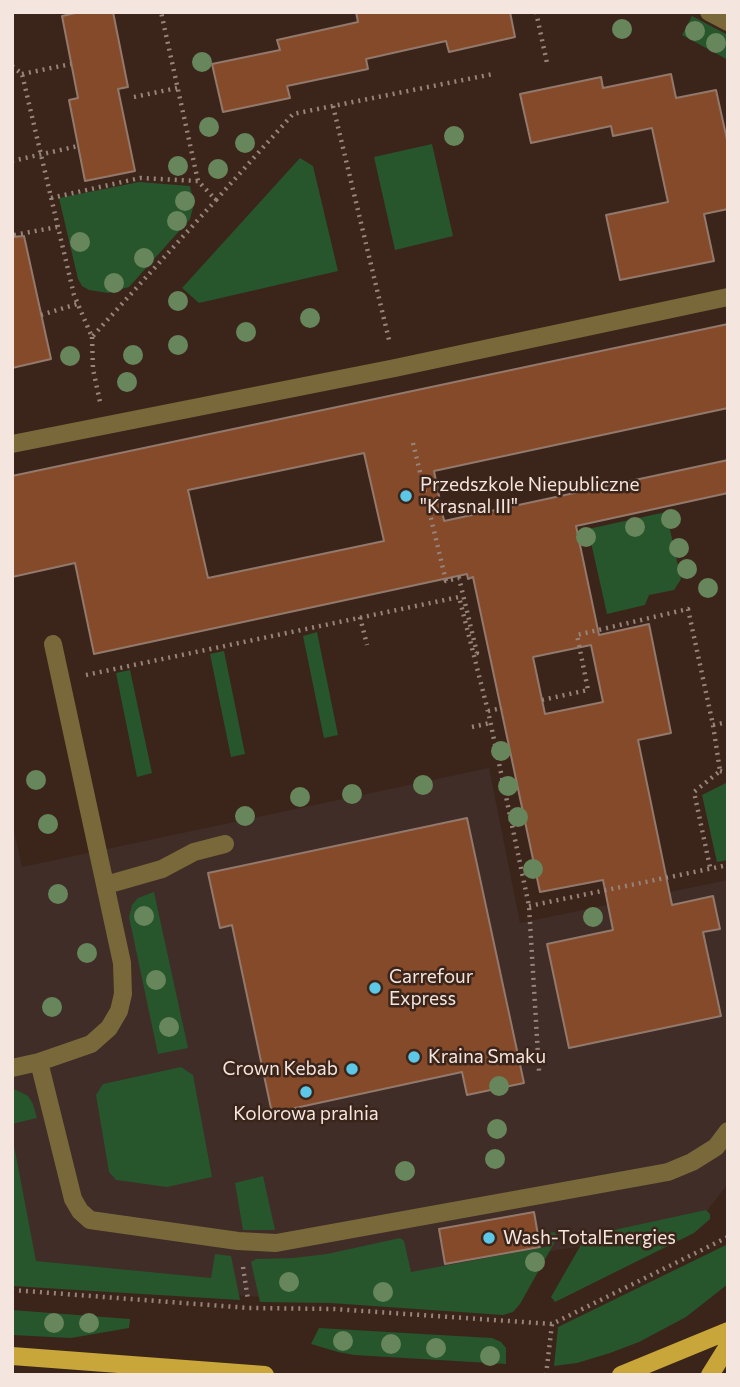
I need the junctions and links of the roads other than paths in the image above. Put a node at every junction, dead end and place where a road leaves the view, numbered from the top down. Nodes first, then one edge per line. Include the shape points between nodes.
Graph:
1 (709, 12) edge
2 (728, 22) edge
3 (728, 297) edge
4 (12, 444) edge
5 (53, 644) dead end
6 (225, 844) dead end
7 (106, 885) junction
8 (39, 1062) junction
9 (12, 1068) edge
10 (728, 1131) edge
11 (728, 1331) edge
12 (728, 1346) edge
13 (12, 1356) edge
14 (265, 1375) edge
15 (621, 1375) edge
16 (710, 1375) edge

1 - 2 street
3 - 4 street
5 - 7 street
6 - 7 street
7 - 8 street via 122,963 123,994 118,1011 109,1028 91,1044
8 - 9 street
8 - 10 street via 73,1199 90,1220 238,1241 276,1243 668,1172 716,1147
11 - 15 main road
12 - 16 main road
13 - 14 main road

